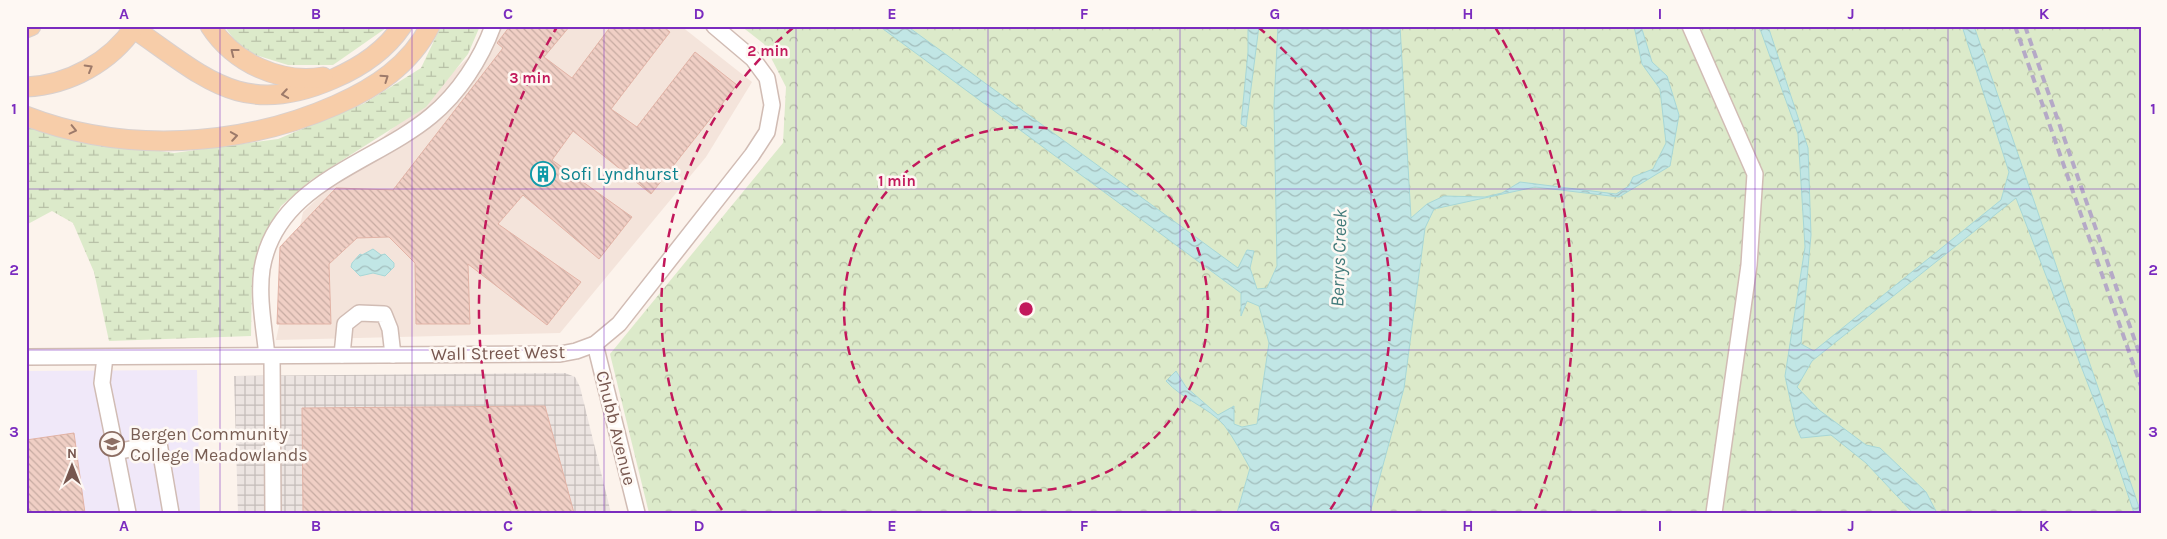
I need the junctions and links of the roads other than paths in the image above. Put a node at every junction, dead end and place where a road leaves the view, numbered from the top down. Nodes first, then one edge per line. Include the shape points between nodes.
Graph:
1 (31, 26) edge
2 (210, 26) edge
3 (402, 26) edge
4 (430, 26) edge
5 (494, 26) edge
6 (714, 26) edge
7 (1690, 26) edge
8 (133, 27) edge
9 (26, 28) edge
10 (362, 64) junction
11 (26, 87) edge
12 (26, 116) edge
13 (595, 344) junction
14 (342, 355) junction
15 (393, 355) junction
16 (270, 356) junction
17 (26, 357) edge
18 (105, 357) junction
19 (116, 452) junction
20 (128, 513) edge
21 (171, 513) edge
22 (273, 513) edge
23 (637, 513) edge
24 (1714, 513) edge

1 - 9 main road
10 -> 2 main road via 320,77 284,76 243,59 225,45
3 - 10 main road via 385,47
12 -> 4 main road via 85,133 140,139 203,139 261,130 329,108 376,84 407,59
5 - 16 street via 485,64 431,117 311,191 282,220 268,249 261,279
6 - 13 street, Wall Street West via 754,59 767,78 772,105 767,132 626,316
7 - 24 street via 1755,174 1750,265
10 -> 8 main road via 298,92 276,96 253,95 207,80
11 -> 8 main road via 63,80 89,69 113,52
13 - 15 street, Wall Street West via 560,354
13 - 23 street, Chubb Avenue
14 - 15 street, Wall Street West
14 - 15 street via 346,324 359,313 384,314 390,329
14 - 16 street, Wall Street West
16 - 18 street, Wall Street West
16 - 22 street
17 - 18 street, Wall Street West
18 - 19 street via 102,383
19 - 20 street
19 - 21 street via 159,443

